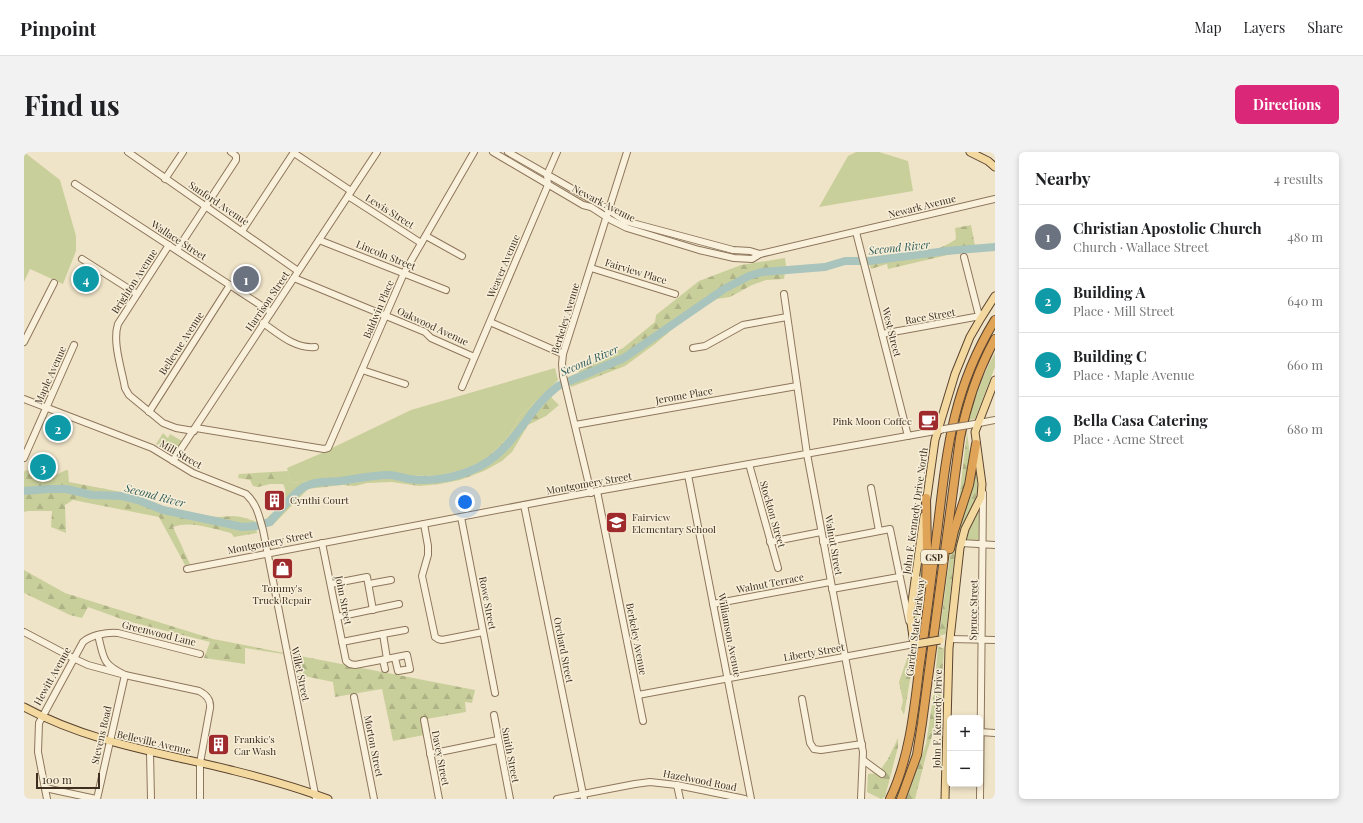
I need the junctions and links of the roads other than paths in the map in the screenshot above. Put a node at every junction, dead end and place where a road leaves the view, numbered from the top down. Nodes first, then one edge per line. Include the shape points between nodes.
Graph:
1 (128, 152) edge
2 (183, 152) edge
3 (232, 152) edge
4 (294, 152) edge
5 (377, 152) edge
6 (474, 152) edge
7 (493, 152) edge
8 (508, 152) edge
9 (557, 152) edge
10 (627, 152) edge
11 (970, 152) edge
12 (995, 167) edge
13 (548, 175) junction
14 (165, 178) junction
15 (75, 184) dead end
16 (548, 185) junction
17 (350, 194) junction
18 (995, 200) edge
19 (207, 206) junction
20 (607, 213) junction
21 (242, 231) junction
22 (856, 232) junction
23 (426, 236) junction
24 (319, 240) junction
25 (421, 243) junction
26 (169, 245) junction
27 (177, 250) junction
28 (462, 256) dead end
29 (964, 257) dead end
30 (82, 259) dead end
31 (591, 268) junction
32 (298, 271) junction
33 (404, 273) junction
34 (294, 278) junction
35 (54, 283) dead end
36 (230, 285) junction
37 (446, 290) dead end
38 (137, 294) junction
39 (675, 294) dead end
40 (784, 294) dead end
41 (995, 296) edge
42 (271, 312) junction
43 (386, 316) junction
44 (787, 317) junction
45 (981, 318) junction
46 (995, 320) edge
47 (490, 322) junction
48 (264, 323) junction
49 (882, 334) junction
50 (995, 339) edge
51 (24, 342) edge
52 (74, 345) dead end
53 (315, 347) dead end
54 (692, 348) dead end
55 (563, 354) junction
56 (474, 357) junction
57 (362, 370) junction
58 (995, 380) edge
59 (405, 384) dead end
60 (797, 386) junction
61 (462, 387) dead end
62 (24, 399) edge
63 (46, 408) junction
64 (149, 412) junction
65 (995, 420) edge
66 (978, 423) junction
67 (575, 425) junction
68 (195, 429) junction
69 (941, 430) junction
70 (908, 436) junction
71 (292, 444) joint
72 (976, 444) junction
73 (807, 454) junction
74 (24, 458) edge
75 (174, 461) junction
76 (749, 464) junction
77 (688, 475) junction
78 (982, 484) junction
79 (871, 488) dead end
80 (594, 492) junction
81 (926, 498) junction
82 (524, 505) junction
83 (460, 517) junction
84 (424, 524) junction
85 (879, 531) junction
86 (821, 532) junction
87 (770, 542) junction
88 (823, 542) junction
89 (322, 543) junction
90 (961, 543) junction
91 (983, 545) junction
92 (995, 545) edge
93 (267, 553) junction
94 (778, 568) dead end
95 (187, 569) dead end
96 (899, 577) junction
97 (391, 580) dead end
98 (830, 582) junction
99 (331, 584) junction
100 (369, 584) junction
101 (832, 589) junction
102 (398, 604) dead end
103 (713, 604) junction
104 (373, 610) junction
105 (337, 617) junction
106 (911, 628) junction
107 (405, 630) dead end
108 (24, 632) edge
109 (113, 632) joint
110 (483, 632) junction
111 (383, 634) junction
112 (98, 635) junction
113 (950, 639) junction
114 (983, 640) junction
115 (995, 640) edge
116 (342, 642) junction
117 (917, 644) junction
118 (932, 646) junction
119 (200, 654) dead end
120 (845, 657) junction
121 (73, 658) junction
122 (395, 658) dead end
123 (385, 659) junction
124 (385, 669) dead end
125 (125, 675) junction
126 (728, 678) junction
127 (495, 693) dead end
128 (638, 695) junction
129 (354, 697) dead end
130 (802, 699) dead end
131 (24, 707) edge
132 (494, 715) dead end
133 (981, 715) edge
134 (41, 716) junction
135 (424, 720) dead end
136 (643, 721) dead end
137 (983, 732) edge
138 (995, 732) edge
139 (498, 740) junction
140 (110, 742) junction
141 (862, 744) junction
142 (980, 751) edge
143 (150, 752) junction
144 (430, 754) junction
145 (863, 760) junction
146 (200, 763) junction
147 (882, 774) dead end
148 (678, 784) junction
149 (45, 788) junction
150 (583, 796) edge
151 (316, 797) edge
152 (47, 799) edge
153 (96, 799) edge
154 (151, 799) edge
155 (200, 799) edge
156 (328, 799) edge
157 (374, 799) edge
158 (439, 799) edge
159 (510, 799) edge
160 (557, 799) edge
161 (680, 799) edge
162 (745, 799) edge
163 (751, 799) edge
164 (861, 799) edge
165 (890, 799) edge
166 (901, 799) edge
167 (945, 799) edge
168 (980, 799) edge

1 - 14 street, Sanford Avenue
2 - 14 street
3 - 19 street via 236,160
4 - 17 street, Lewis Street
4 - 21 street
5 - 17 street, Harrison Street
6 - 23 street, Baldwin Place
7 - 16 street, Newark Avenue
8 - 13 street, Newark Avenue
9 - 13 street, Weaver Avenue
10 - 20 street, Berkeley Avenue
11 - 12 main road
13 - 16 street, Weaver Avenue
13 - 20 street, Newark Avenue
14 - 19 street, Sanford Avenue
15 - 26 street, Wallace Street
16 - 20 street, Newark Avenue via 583,205
16 - 47 street, Weaver Avenue
17 - 24 street, Harrison Street
17 - 25 street, Lewis Street
18 - 22 street, Newark Avenue
19 - 21 street, Sanford Avenue
19 - 27 street
20 - 22 street, Newark Avenue via 626,221 733,250 760,254
20 - 31 street, Berkeley Avenue
21 - 32 street, Sanford Avenue
22 - 49 street, West Street
23 - 25 street, Baldwin Place
23 - 28 street
24 - 32 street, Harrison Street
24 - 33 street, Lincoln Street
25 - 33 street, Baldwin Place
26 - 27 street, Wallace Street
26 - 38 street, Brighton Avenue
27 - 36 street, Wallace Street
29 - 45 street
30 - 38 street
31 - 39 street, Fairview Place
31 - 55 street, Berkeley Avenue
32 - 34 street, Harrison Street
33 - 37 street, Lincoln Street
33 - 43 street, Baldwin Place
34 - 42 street, Harrison Street
34 - 43 street, Oakwood Avenue
35 - 51 street
36 - 42 street, Wallace Street
36 - 64 street, Bellevue Avenue
38 - 64 street, Brighton Avenue via 118,324 116,340 128,395
40 - 44 street, Walnut Street
41 - 45 main road, John F. Kennedy Drive North
42 - 48 street, Harrison Street
43 - 56 street, Oakwood Avenue
43 - 57 street, Baldwin Place
44 - 54 street via 739,326 703,347
44 - 60 street, Walnut Street
45 - 49 street, Race Street
45 - 69 main road, John F. Kennedy Drive North via 960,361
46 - 117 highway, Garden State Parkway / GSP via 969,370 954,416
47 - 55 street
47 - 56 street, Weaver Avenue
48 - 53 street via 294,344
48 - 68 street, Harrison Street
49 - 70 street, West Street
50 - 118 highway, Garden State Parkway / GSP via 968,402 962,431
52 - 63 street, Maple Avenue
55 - 67 street, Berkeley Avenue via 566,388
56 - 61 street, Weaver Avenue
57 - 59 street
57 - 71 street, Baldwin Place via 328,448
58 - 66 main road, Spruce Street
60 - 67 street, Jerome Place
60 - 73 street, Walnut Street
62 - 63 street, Mill Street
63 - 74 street, Maple Avenue
63 - 75 street, Mill Street via 152,448
64 - 68 street, Brighton Avenue via 170,426
65 - 66 street, Montgomery Street
66 - 69 street, Montgomery Street, bridge
66 - 72 main road, Spruce Street
67 - 80 street, Berkeley Avenue
68 - 71 street, Brighton Avenue
68 - 75 street, Harrison Street
69 - 70 street, Montgomery Street
69 - 81 main road, John F. Kennedy Drive North via 934,445
70 - 73 street, Montgomery Street
72 - 78 main road, Spruce Street
72 - 118 highway via 969,485 951,540
73 - 76 street, Montgomery Street
73 - 86 street, Walnut Street
75 - 93 street, Mill Street via 207,480 246,494 252,499 260,520
76 - 77 street, Montgomery Street
76 - 87 street, Stockton Street
77 - 80 street, Montgomery Street
77 - 103 street, Williamson Avenue
78 - 90 main road, John F. Kennedy Drive via 980,501
78 - 91 street, Spruce Street
79 - 85 street
80 - 82 street, Montgomery Street
80 - 128 street, Berkeley Avenue
81 - 106 main road, John F. Kennedy Drive North via 910,612
81 - 117 highway via 927,550
82 - 83 street, Montgomery Street
82 - 150 street, Orchard Street
83 - 84 street, Montgomery Street
83 - 110 street, Rowe Street
84 - 89 street, Montgomery Street
84 - 110 street via 428,555 422,576 435,637 442,640
85 - 88 street
85 - 96 street via 890,529
86 - 87 street
86 - 88 street, Walnut Street
87 - 94 street, Stockton Street
88 - 98 street, Walnut Street
89 - 93 street, Montgomery Street
89 - 99 street, John Street
90 - 91 street
90 - 113 main road, John F. Kennedy Drive
91 - 92 street
91 - 114 street, Spruce Street
93 - 95 street, Montgomery Street
93 - 151 street, Willet Street
96 - 101 street
96 - 106 street
97 - 100 street
98 - 101 street, Walnut Street
98 - 103 street, Walnut Terrace
99 - 100 street via 367,577
99 - 105 street, John Street
100 - 104 street
101 - 120 street, Walnut Street
102 - 104 street
103 - 126 street, Williamson Avenue
104 - 105 street
105 - 116 street, John Street
106 - 117 main road, John F. Kennedy Drive North
107 - 111 street
108 - 121 street
109 - 112 street, Hewitt Avenue
109 - 119 street, Greenwood Lane
110 - 127 street, Rowe Street
111 - 116 street
111 - 123 street
112 - 121 street, Hewitt Avenue via 84,641
112 - 125 street via 107,664
113 - 114 street, Liberty Street
113 - 117 main road, Liberty Street, bridge
113 - 167 main road, John F. Kennedy Drive
114 - 115 street, Liberty Street
114 - 133 street, Spruce Street
116 - 123 street, John Street via 346,661 350,664
117 - 120 street, Liberty Street
117 - 165 highway, Garden State Parkway / GSP via 912,726
118 - 166 highway, Garden State Parkway / GSP via 916,754
120 - 126 street, Liberty Street
120 - 141 street, Walnut Street
121 - 125 street
121 - 134 street, Hewitt Avenue
122 - 123 street
123 - 124 street
125 - 140 street, Stevens Road
125 - 146 street via 199,691 207,696 210,708
126 - 128 street, Liberty Street
126 - 163 street, Williamson Avenue
128 - 136 street, Berkeley Avenue
129 - 157 street, Morton Street
130 - 141 street via 810,743 814,749
131 - 134 main road, Belleville Avenue
132 - 139 street, Smith Street
134 - 140 main road, Belleville Avenue
134 - 149 street, Hewitt Avenue via 38,752
135 - 144 street, Davey Street
137 - 138 street
139 - 144 street
139 - 159 street, Smith Street
140 - 143 main road, Belleville Avenue
140 - 153 street, Stevens Road
141 - 145 street, Walnut Street
142 - 168 street, Spruce Street
143 - 146 main road, Belleville Avenue
143 - 154 street
144 - 158 street, Davey Street
145 - 147 street
145 - 164 street, Walnut Street
146 - 151 main road, Belleville Avenue via 268,779
146 - 155 street
148 - 150 street, Hazelwood Road via 650,782
148 - 161 street
148 - 162 street, Hazelwood Road
149 - 152 street, Hewitt Avenue
149 - 153 street
150 - 160 street, Hazelwood Road
151 - 156 main road, Belleville Avenue

